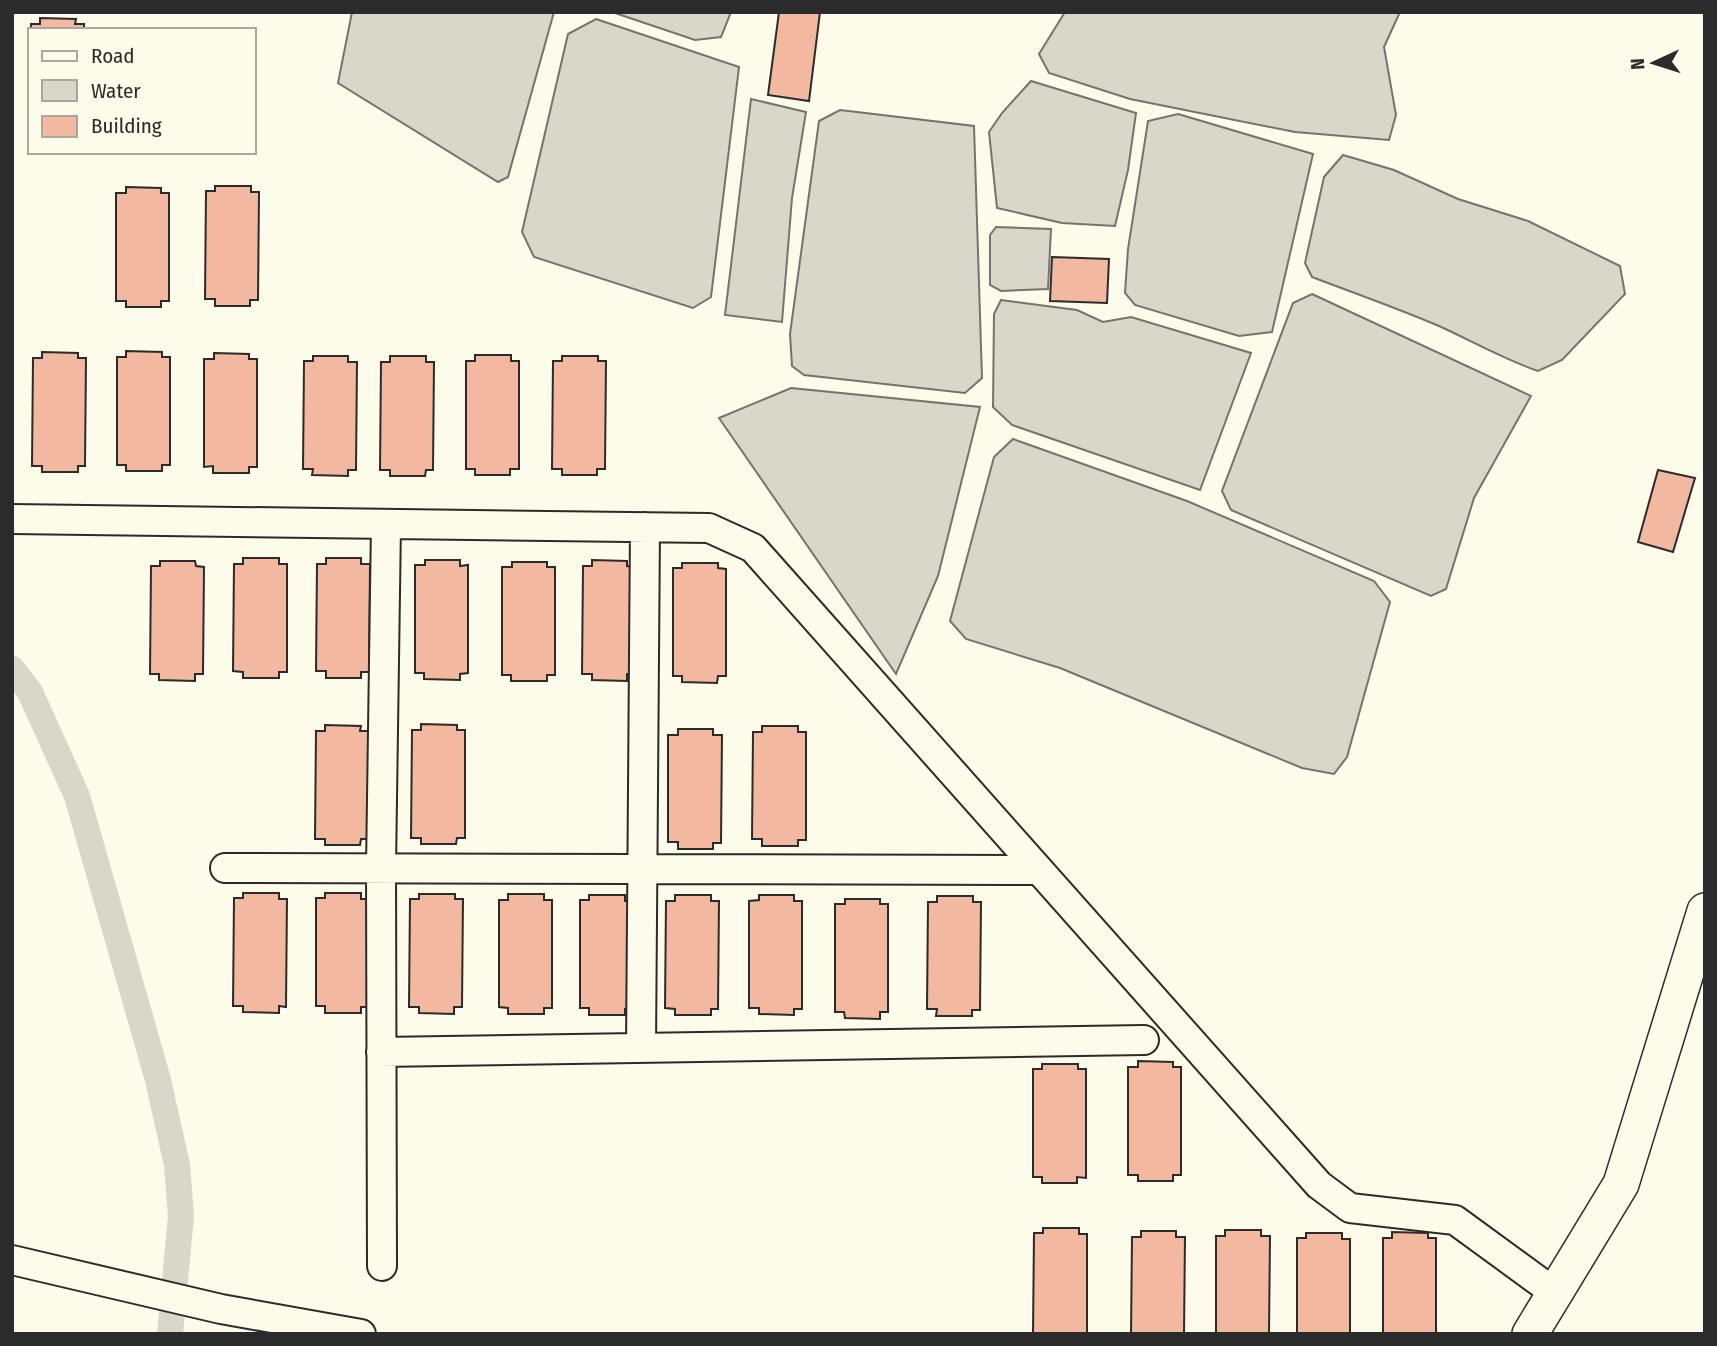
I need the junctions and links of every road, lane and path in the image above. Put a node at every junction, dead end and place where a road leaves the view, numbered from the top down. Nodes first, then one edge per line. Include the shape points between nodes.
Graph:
1 (12, 519) edge
2 (386, 524) junction
3 (645, 527) junction
4 (225, 868) dead end
5 (381, 868) junction
6 (641, 869) junction
7 (1039, 870) junction
8 (1705, 911) edge
9 (1144, 1040) dead end
10 (641, 1048) junction
11 (381, 1052) junction
12 (12, 1259) edge
13 (382, 1266) dead end
14 (1555, 1293) junction
15 (360, 1334) edge
16 (1530, 1334) edge

1 - 2 street
2 - 3 street
2 - 5 street
3 - 6 street
3 - 7 street via 709,528 753,548
4 - 5 street
5 - 6 street
5 - 11 street
6 - 7 street
6 - 10 street
7 - 14 street via 1319,1185 1349,1208 1455,1220
8 - 14 main road via 1621,1184
9 - 10 street
10 - 11 street
11 - 13 street
12 - 15 street via 221,1308
14 - 16 main road

